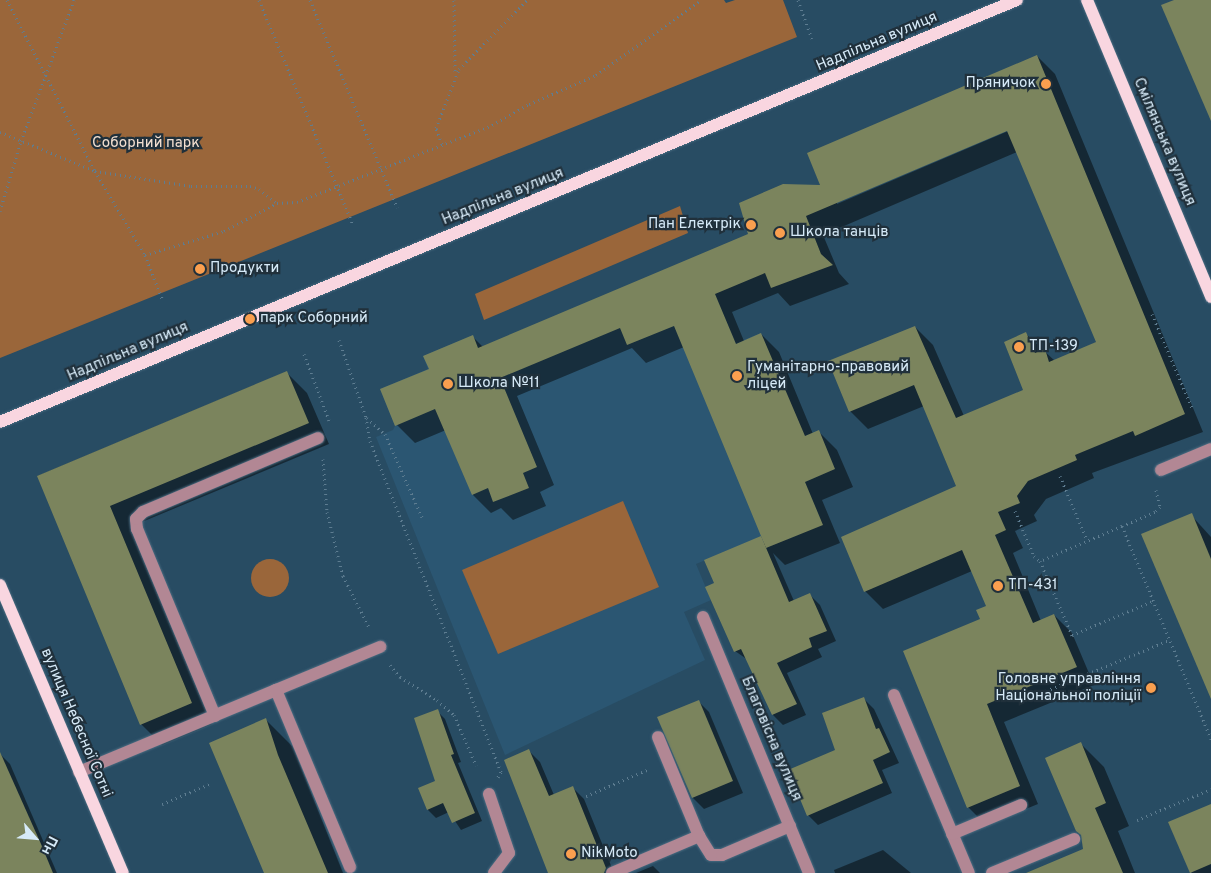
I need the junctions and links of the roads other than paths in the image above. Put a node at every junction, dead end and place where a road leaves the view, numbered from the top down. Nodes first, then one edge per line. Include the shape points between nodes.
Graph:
1 (1017, 0) edge
2 (1087, 0) edge
3 (1211, 297) edge
4 (0, 422) edge
5 (318, 438) road end
6 (1211, 449) edge
7 (1161, 470) road end
8 (0, 585) edge
9 (703, 617) dead end
10 (380, 647) road end
11 (276, 690) junction
12 (894, 695) dead end
13 (214, 716) junction
14 (658, 737) dead end
15 (79, 772) junction
16 (489, 794) road end
17 (1021, 805) dead end
18 (790, 826) junction
19 (952, 834) junction
20 (699, 836) junction
21 (1074, 839) dead end
22 (350, 867) dead end
23 (123, 873) edge
24 (494, 873) edge
25 (612, 873) edge
26 (809, 873) edge
27 (969, 873) edge
28 (992, 873) edge

1 - 4 main road, Надпільна вулиця
2 - 3 main road, Смілянська вулиця
5 - 13 street via 144,512 136,519 137,529
6 - 7 street
8 - 15 main road, вулиця Небесної Сотні
9 - 18 street, Благовісна вулиця
10 - 11 street
11 - 13 street
11 - 22 street
12 - 19 street
13 - 15 street
14 - 20 street
15 - 23 main road, вулиця Небесної Сотні
16 - 24 street via 509,853
17 - 19 street
18 - 20 street via 722,855 711,855
18 - 26 street, Благовісна вулиця
19 - 27 street
20 - 25 street
21 - 28 street

